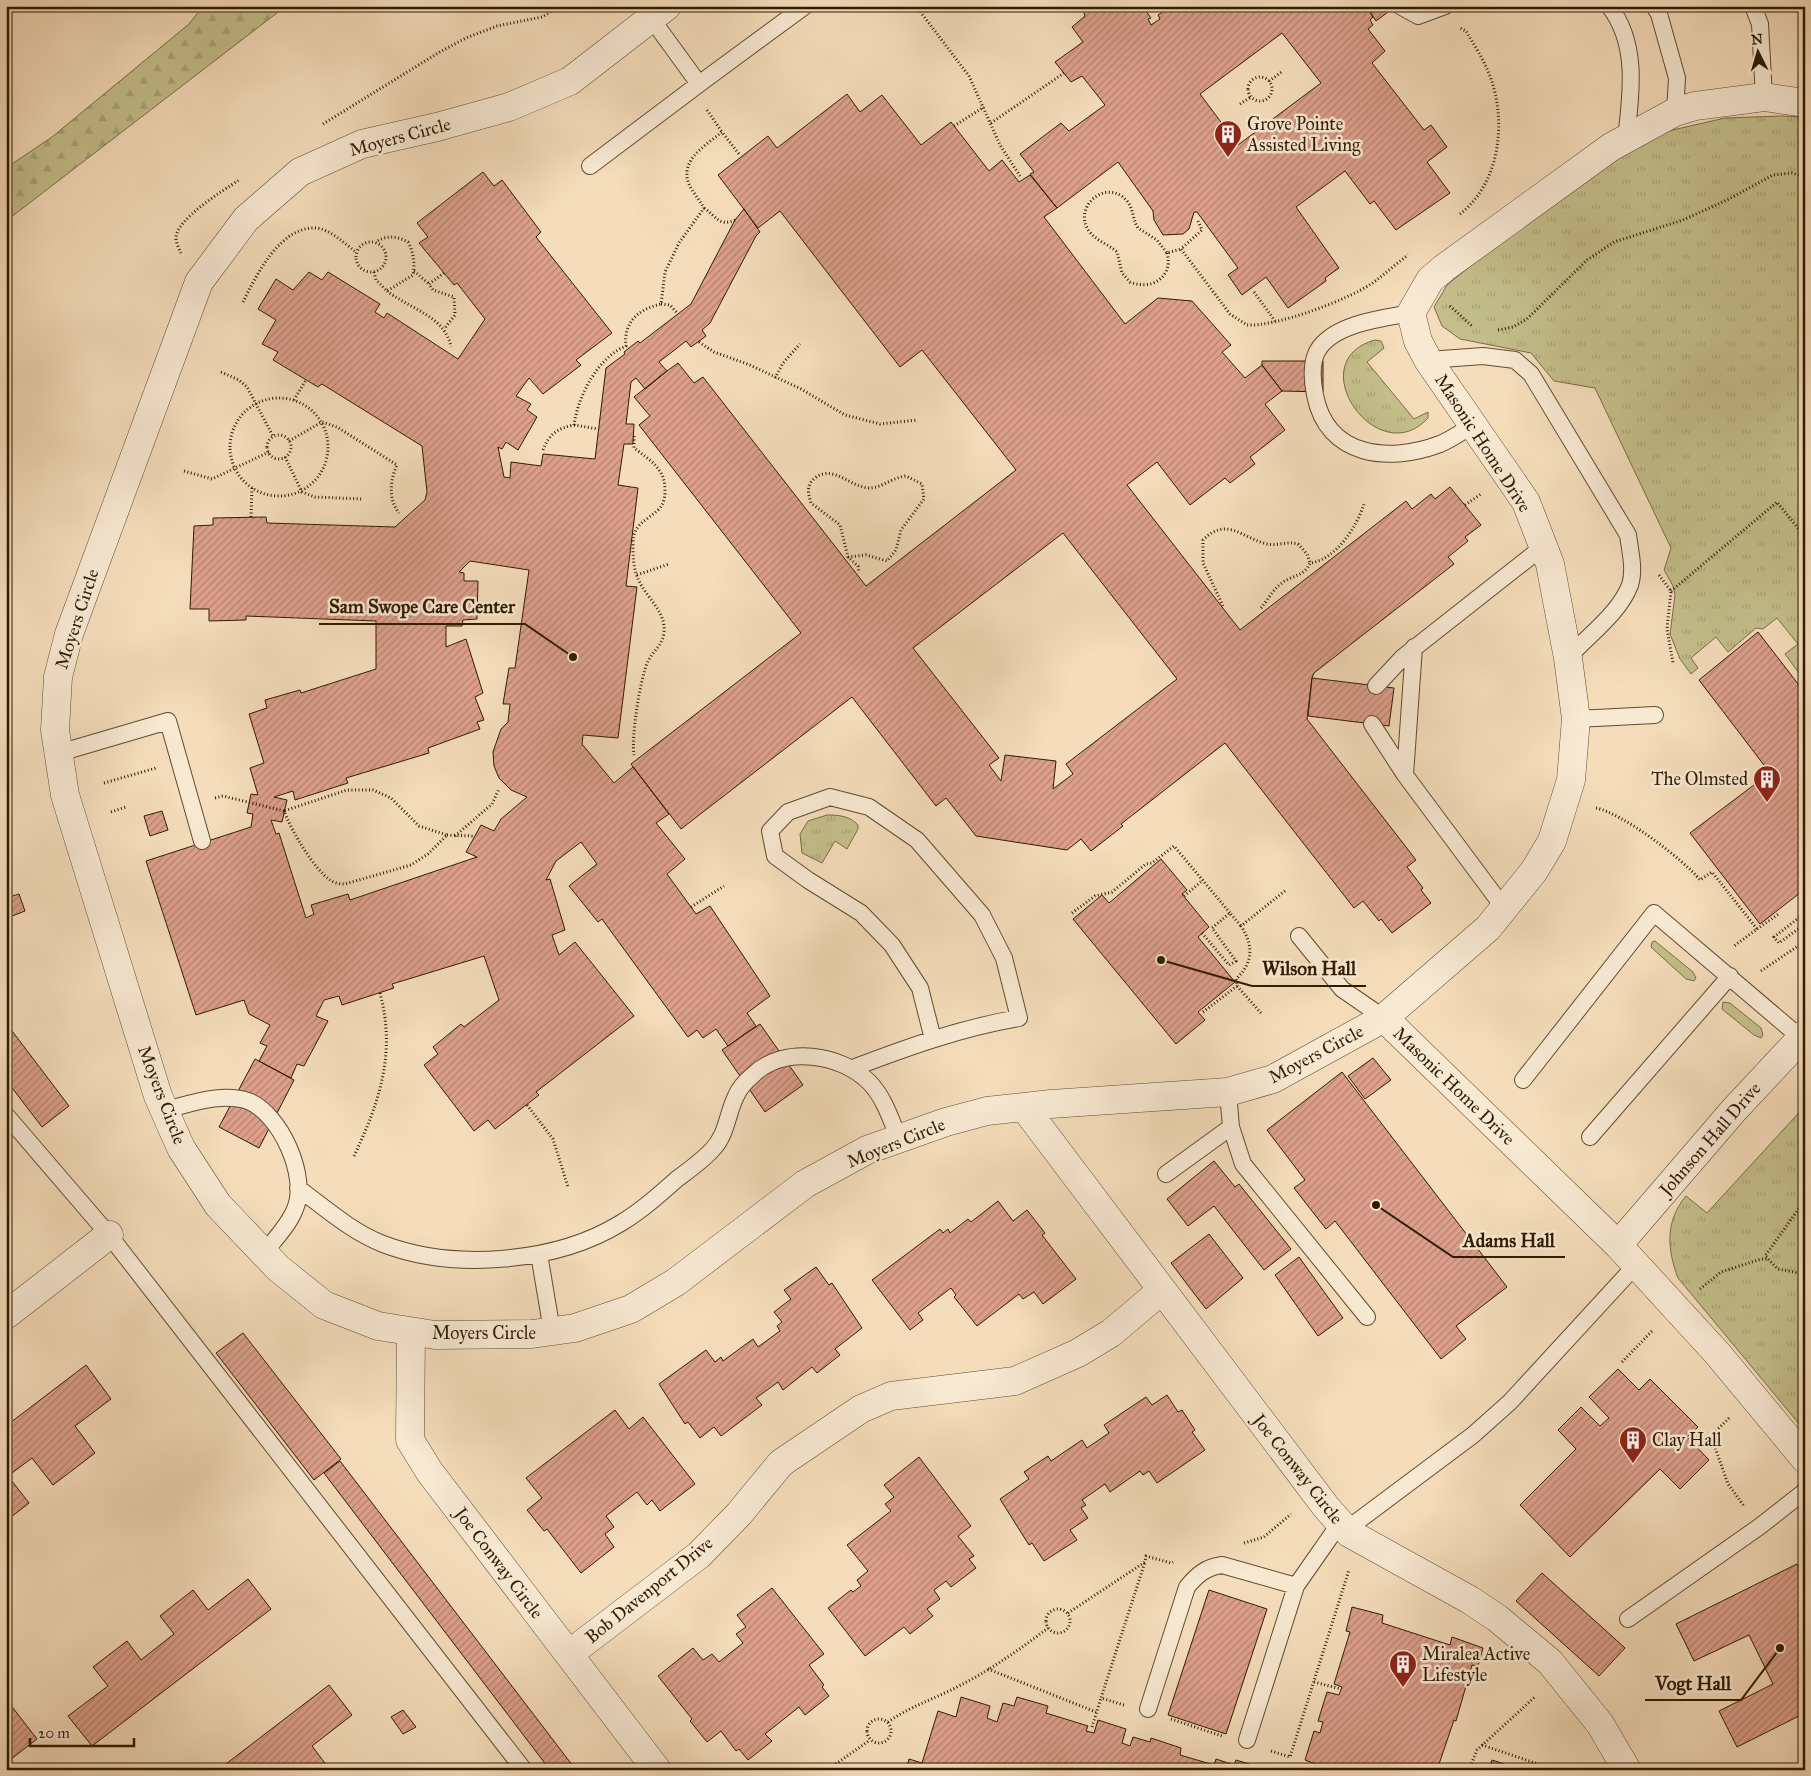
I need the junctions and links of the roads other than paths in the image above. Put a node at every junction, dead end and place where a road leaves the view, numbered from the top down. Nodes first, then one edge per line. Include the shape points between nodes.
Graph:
1 (805, 6) edge
2 (1400, 6) edge
3 (1446, 6) edge
4 (1609, 6) edge
5 (1654, 6) edge
6 (1753, 6) edge
7 (659, 12) edge
8 (699, 84) junction
9 (1764, 97) junction
10 (1805, 102) edge
11 (1675, 112) junction
12 (1626, 139) junction
13 (590, 166) dead end
14 (1411, 313) junction
15 (1428, 360) junction
16 (1473, 425) junction
17 (1544, 546) junction
18 (1414, 648) junction
19 (1568, 658) junction
20 (1376, 686) dead end
21 (1654, 715) dead end
22 (1576, 719) junction
23 (1372, 724) dead end
24 (59, 753) junction
25 (1405, 775) junction
26 (202, 841) dead end
27 (1504, 908) junction
28 (1299, 936) dead end
29 (1730, 976) junction
30 (1384, 1018) junction
31 (1803, 1036) edge
32 (933, 1038) junction
33 (853, 1068) junction
34 (1523, 1080) dead end
35 (1228, 1092) junction
36 (1024, 1107) junction
37 (165, 1110) junction
38 (6, 1115) edge
39 (1231, 1127) junction
40 (1590, 1137) dead end
41 (899, 1139) junction
42 (1166, 1174) dead end
43 (298, 1188) junction
44 (109, 1235) junction
45 (1618, 1244) junction
46 (264, 1253) junction
47 (539, 1254) junction
48 (1635, 1266) junction
49 (1162, 1290) junction
50 (6, 1315) edge
51 (1366, 1317) dead end
52 (411, 1332) junction
53 (552, 1332) junction
54 (1805, 1459) edge
55 (1805, 1491) edge
56 (1343, 1526) junction
57 (1296, 1586) junction
58 (1628, 1618) dead end
59 (569, 1654) junction
60 (1148, 1709) dead end
61 (1247, 1740) dead end
62 (524, 1770) edge
63 (657, 1770) edge
64 (1627, 1770) edge

1 - 8 lane
2 - 3 lane via 1418,16
4 - 12 lane via 1625,38 1631,63 1632,91
5 - 11 lane via 1677,78
6 - 9 lane via 1760,24
7 - 8 lane
7 - 24 street, Moyers Circle via 570,80 509,107 362,144 300,172 246,219 200,282 69,634 58,677 55,730
8 - 13 lane
9 - 10 street
9 - 11 street via 1694,106
11 - 12 street
12 - 14 street via 1444,268 1430,280
14 - 15 street, Masonic Home Drive via 1418,342
14 - 16 lane via 1356,324 1320,347 1311,374 1316,401 1328,426 1341,439 1366,452 1392,454 1442,443
15 - 16 street, Masonic Home Drive
15 - 19 lane via 1483,356 1515,360 1531,374 1628,535 1630,584 1622,602
16 - 17 street, Masonic Home Drive via 1526,502
17 - 18 lane
17 - 19 street, Masonic Home Drive
18 - 20 lane
18 - 25 lane
19 - 22 street, Masonic Home Drive
21 - 22 lane
22 - 27 street, Masonic Home Drive via 1571,780 1552,841 1534,871
23 - 25 lane
24 - 26 lane via 168,721
24 - 37 street, Moyers Circle via 65,795
25 - 27 lane
27 - 30 street, Masonic Home Drive via 1470,944
28 - 30 lane via 1342,989
29 - 31 lane
29 - 34 lane via 1654,913
29 - 40 lane
30 - 35 street, Moyers Circle via 1272,1079
30 - 45 street, Masonic Home Drive
31 - 45 street, Johnson Hall Drive
32 - 32 lane via 1019,1018 1004,958 982,915 917,840 869,807 830,797 788,812 770,831 776,856 861,913 892,945 920,988
32 - 33 lane
33 - 41 lane via 871,1084
33 - 47 lane via 822,1057 794,1058 770,1064 753,1074 736,1096 727,1126 713,1150 620,1224 579,1243
35 - 36 street, Moyers Circle
35 - 39 lane
36 - 41 street, Moyers Circle via 962,1117
36 - 49 street, Joe Conway Circle
37 - 43 lane via 221,1098 247,1101 259,1107 283,1134 292,1156
37 - 46 street, Moyers Circle via 181,1148 218,1205
38 - 44 lane
39 - 42 lane
39 - 51 lane via 1243,1164
41 - 53 street, Moyers Circle via 867,1150 805,1184 676,1282 631,1309 575,1328
43 - 46 lane via 296,1209
43 - 47 lane via 344,1222 383,1244 431,1257 484,1260
44 - 50 street
44 - 62 lane
45 - 48 street, Masonic Home Drive
46 - 52 street, Moyers Circle via 324,1305 378,1326
47 - 53 lane
48 - 54 street, Masonic Home Drive via 1717,1353
48 - 56 lane via 1510,1402 1473,1435
49 - 56 street, Joe Conway Circle
49 - 59 street, Bob Davenport Drive via 1112,1333 1078,1354 1015,1381 890,1396 861,1409 781,1462 739,1514 699,1555
52 - 53 street, Moyers Circle via 435,1335
52 - 59 street, Joe Conway Circle via 410,1440 429,1471
55 - 58 lane
56 - 57 lane
56 - 64 street, Joe Conway Circle via 1470,1600 1550,1662 1600,1724
57 - 60 lane via 1222,1565 1212,1566 1198,1574 1187,1587
57 - 61 lane
59 - 63 street, Joe Conway Circle

